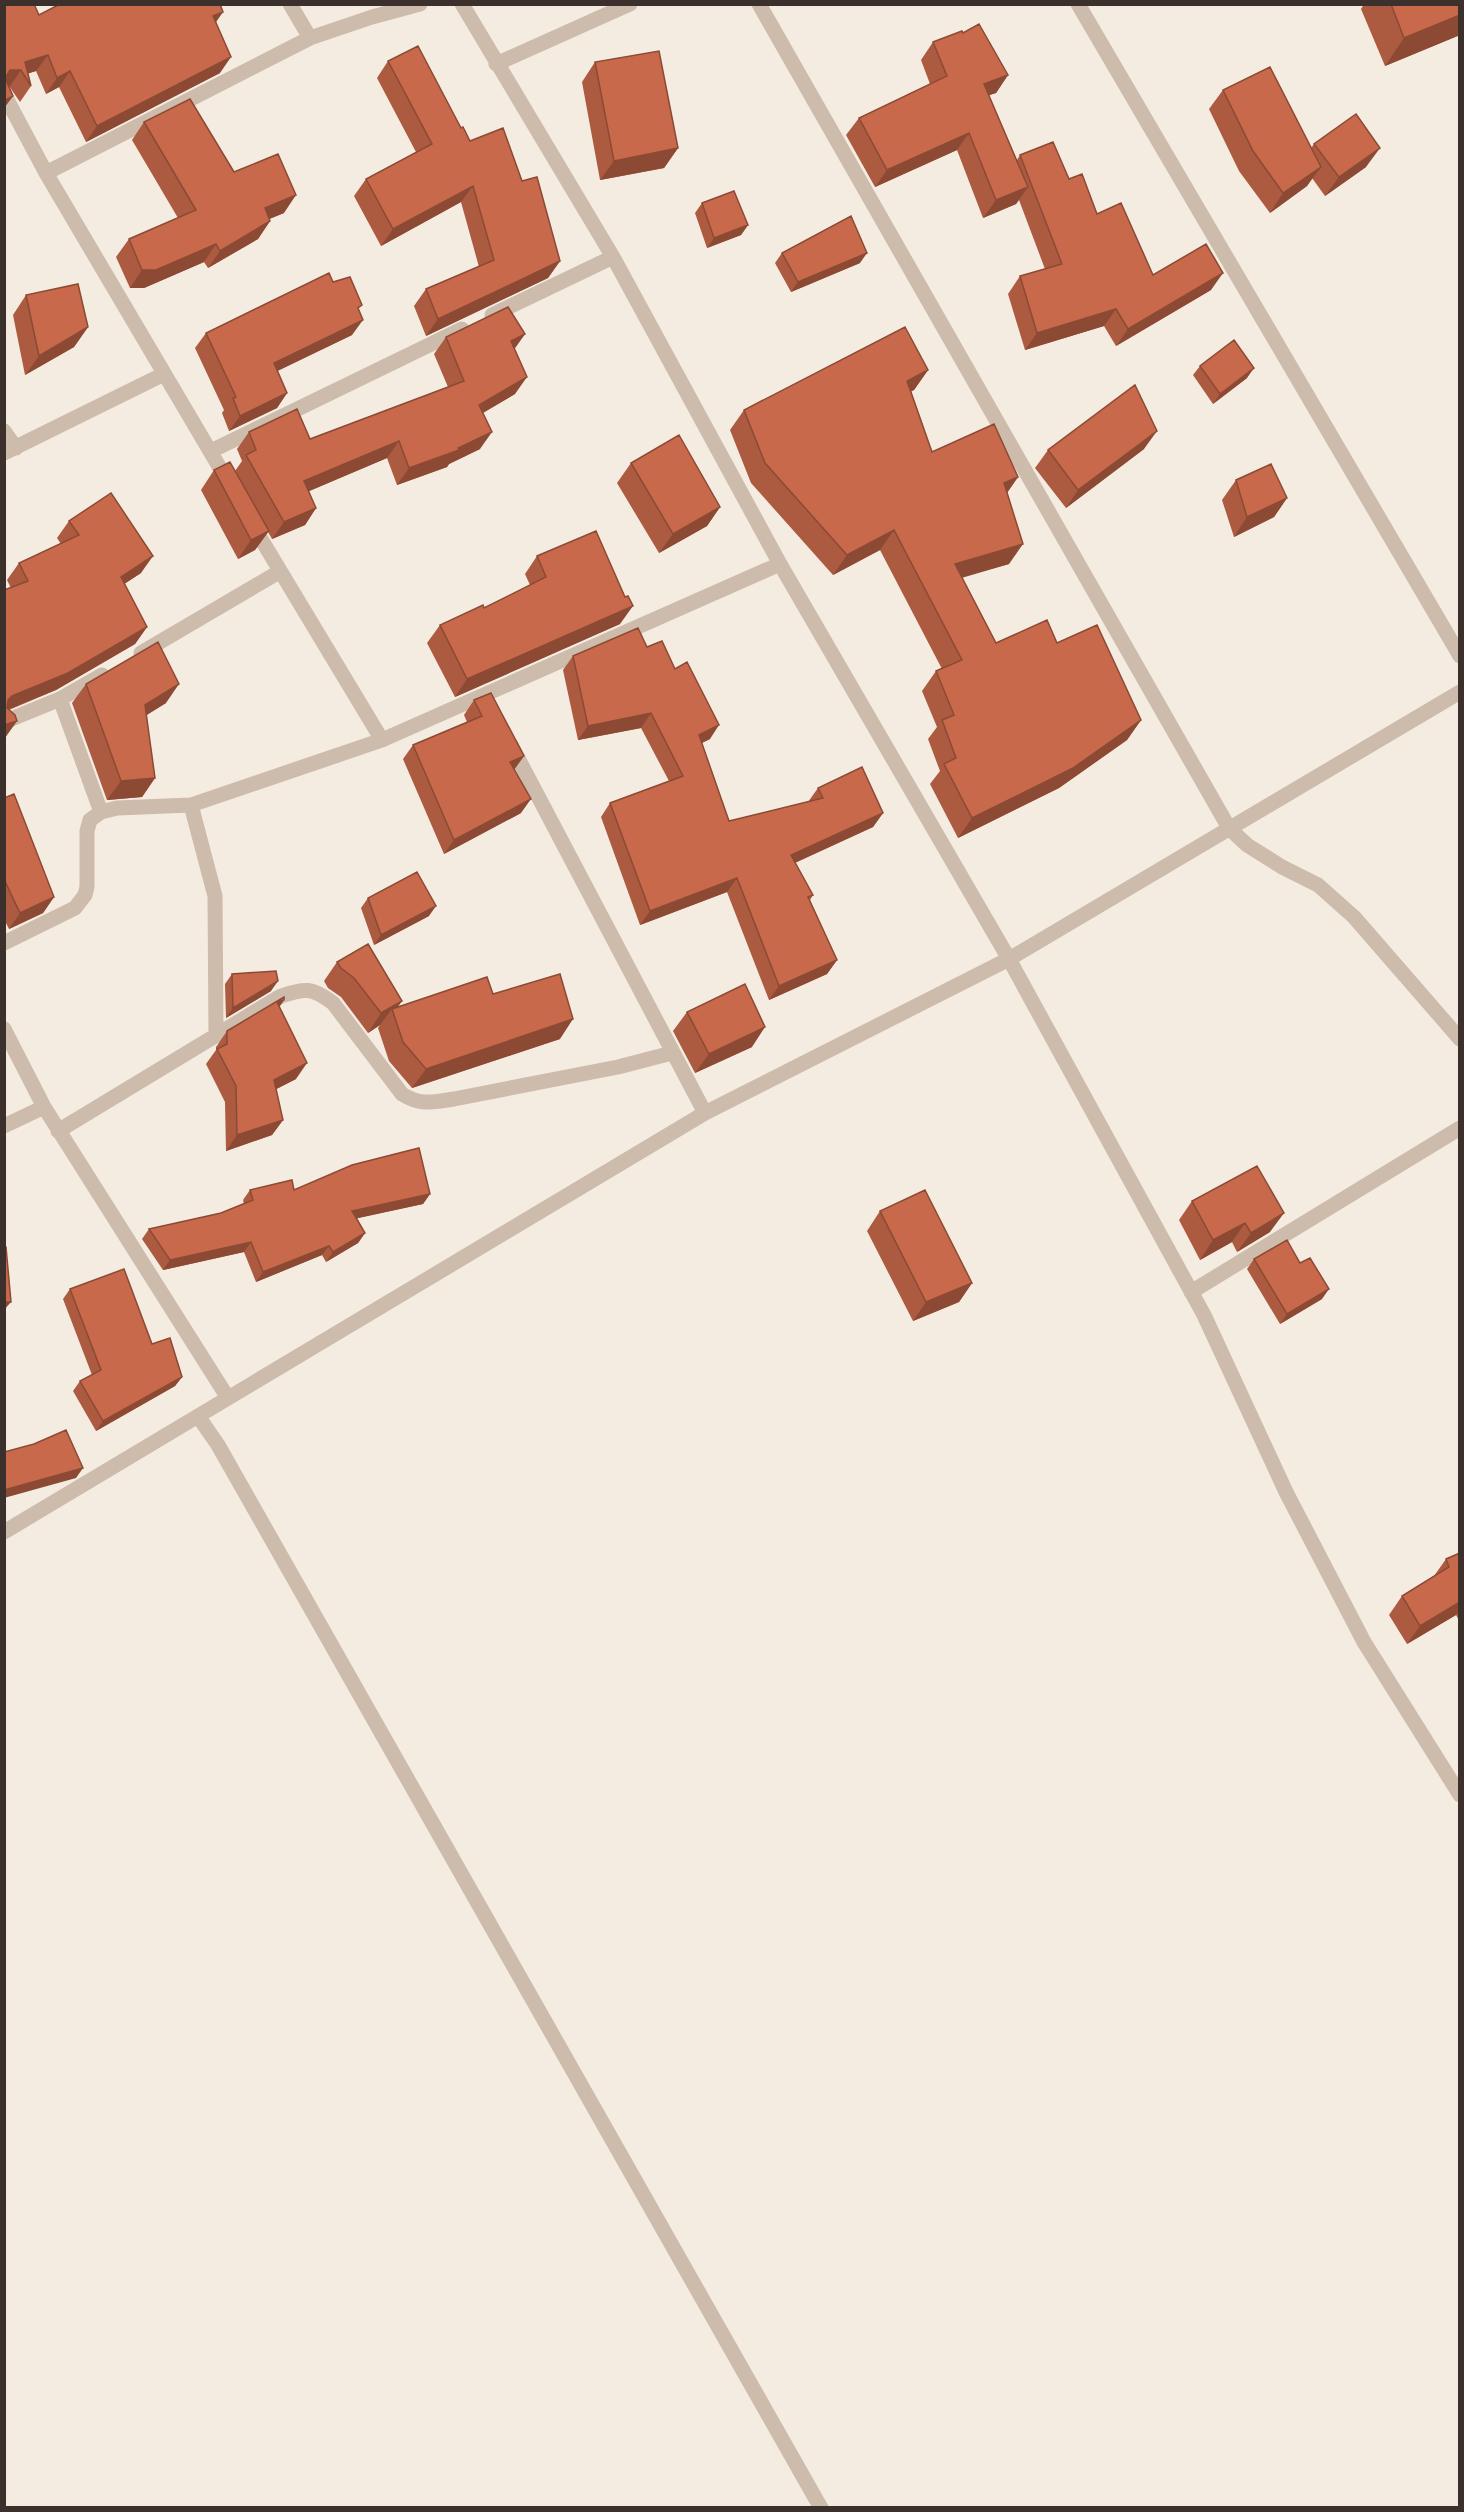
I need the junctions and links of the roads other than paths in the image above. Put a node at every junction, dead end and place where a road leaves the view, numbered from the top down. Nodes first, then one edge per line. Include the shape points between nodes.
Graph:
1 (290, 4) edge
2 (420, 4) edge
3 (462, 4) edge
4 (630, 4) edge
5 (759, 4) edge
6 (1078, 4) edge
7 (310, 38) junction
8 (496, 64) junction
9 (4, 94) edge
10 (46, 173) junction
11 (613, 257) junction
12 (164, 374) junction
13 (4, 431) edge
14 (10, 451) edge
15 (211, 451) junction
16 (780, 564) junction
17 (279, 572) junction
18 (1460, 656) edge
19 (1460, 692) edge
20 (60, 699) junction
21 (4, 722) edge
22 (507, 737) edge
23 (381, 740) junction
24 (191, 805) junction
25 (101, 812) junction
26 (1229, 828) junction
27 (4, 943) edge
28 (1009, 959) junction
29 (4, 1029) edge
30 (216, 1035) junction
31 (1460, 1039) edge
32 (672, 1053) junction
33 (44, 1107) junction
34 (705, 1113) junction
35 (4, 1126) edge
36 (1460, 1128) edge
37 (58, 1131) junction
38 (1191, 1292) junction
39 (228, 1398) junction
40 (198, 1416) junction
41 (4, 1532) edge
42 (1460, 1795) edge
43 (821, 2508) edge

1 - 7 street
2 - 7 street
3 - 8 street
4 - 8 street
5 - 26 street
6 - 18 street
7 - 10 street
8 - 11 street
9 - 10 street
10 - 12 street
11 - 15 street
11 - 16 street
12 - 14 street
12 - 15 street
13 - 14 street
15 - 17 street
16 - 23 street via 487,700
16 - 28 street
17 - 20 street
17 - 23 street
19 - 26 street
20 - 21 street
20 - 25 street
22 - 32 street
23 - 24 street
24 - 25 street
24 - 30 street via 215,896
25 - 27 street via 90,820 87,831 87,887 80,902
26 - 28 street
26 - 31 street via 1247,845 1318,885 1354,917
28 - 34 street
28 - 38 street
29 - 33 street
30 - 32 street via 281,996 301,990 318,992 333,1003 402,1094 414,1102 454,1099
30 - 37 street
32 - 34 street
33 - 35 street
33 - 37 street
34 - 39 street
36 - 38 street
37 - 39 street
38 - 42 street via 1327,1575
39 - 40 street
40 - 41 street
40 - 43 street

